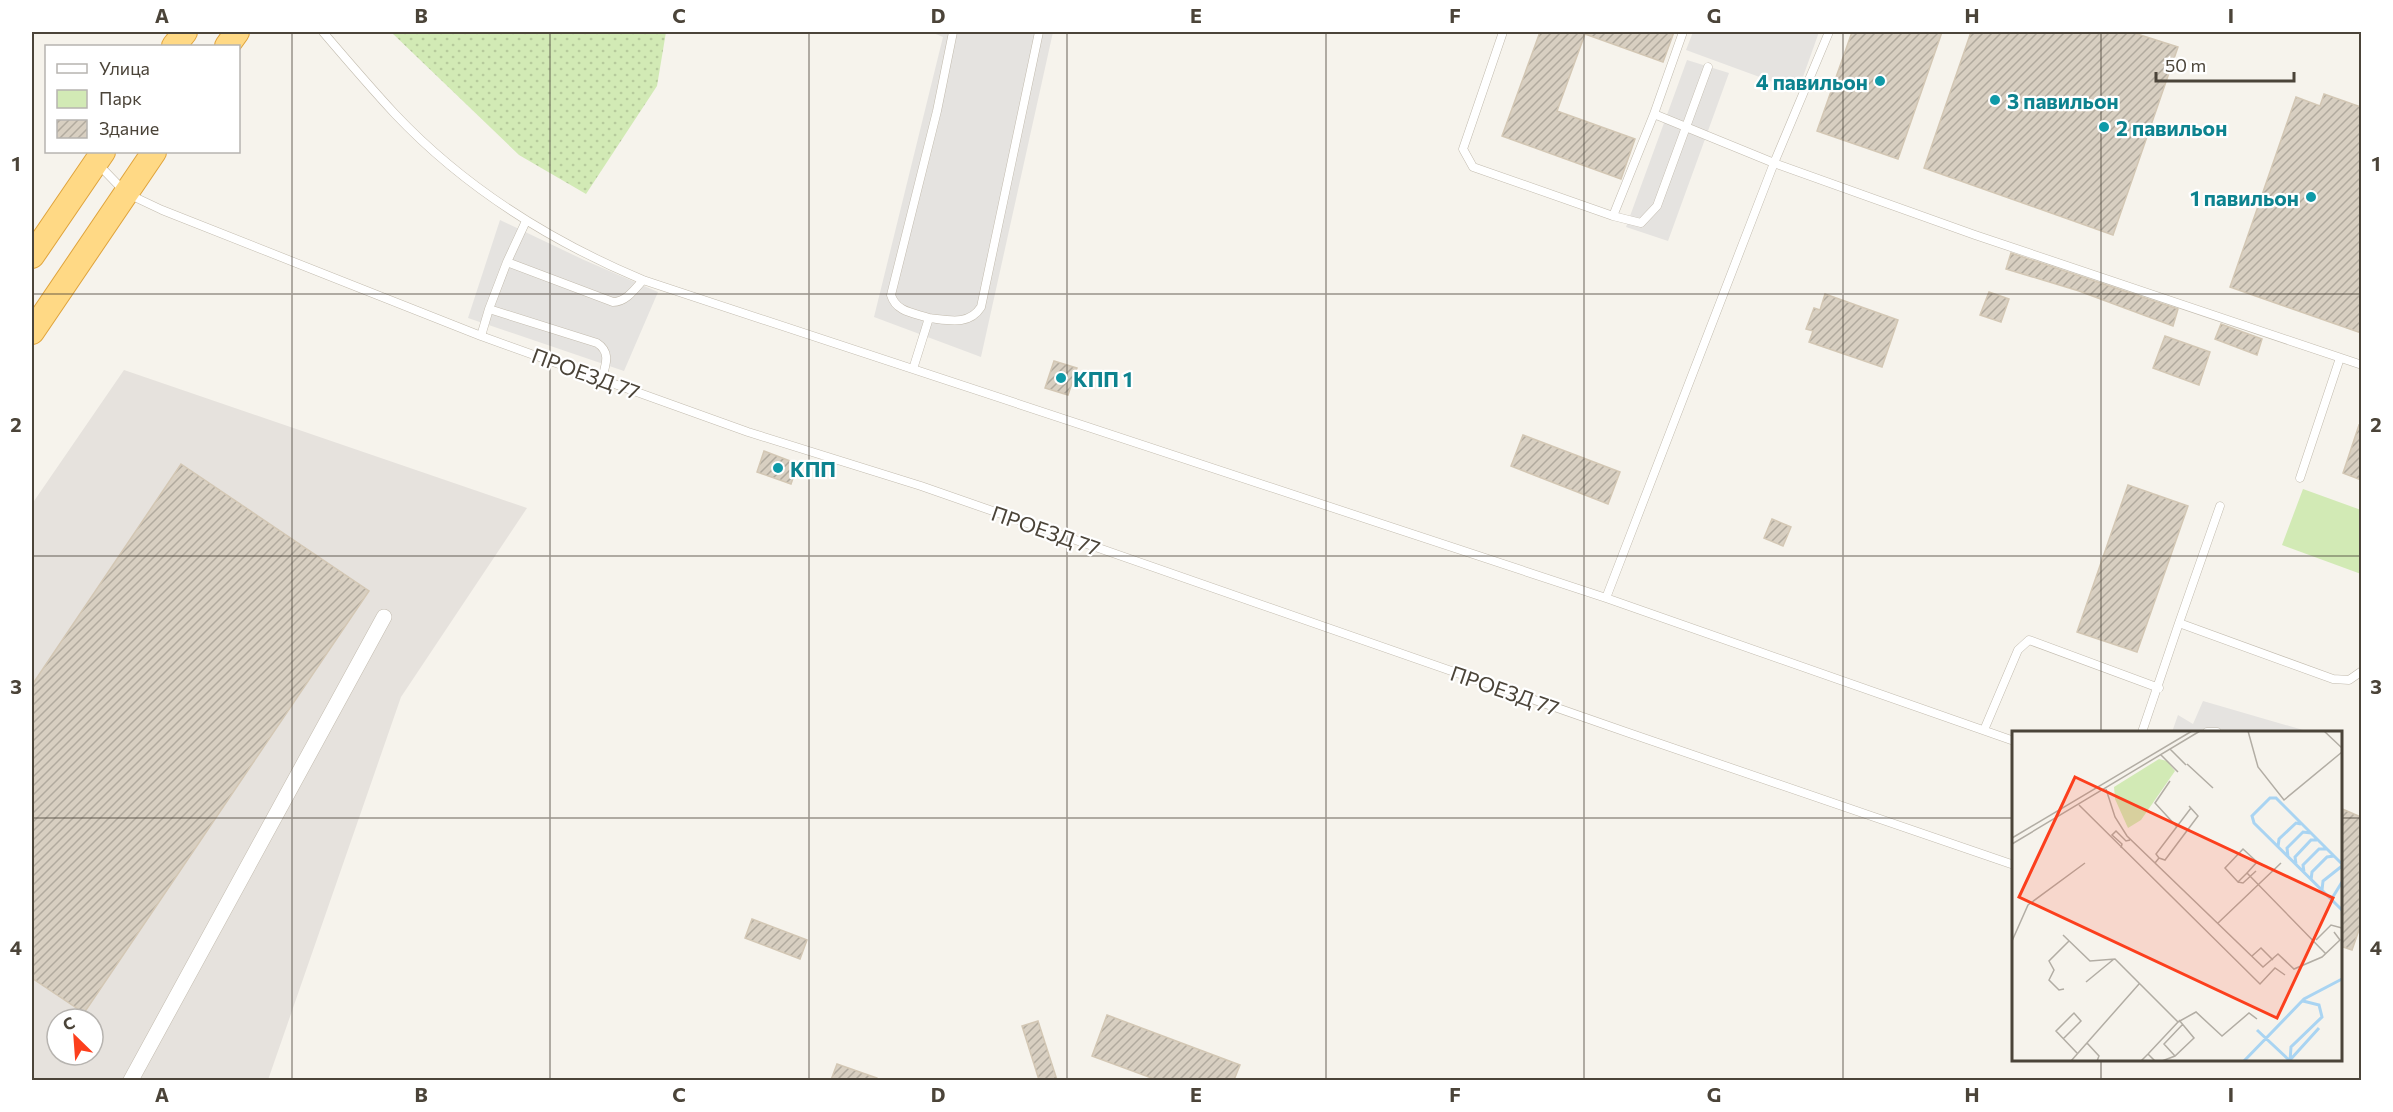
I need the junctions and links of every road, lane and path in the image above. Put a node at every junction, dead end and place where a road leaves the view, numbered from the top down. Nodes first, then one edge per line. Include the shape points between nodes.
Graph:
1 (185, 32) edge
2 (237, 32) edge
3 (323, 32) edge
4 (953, 32) edge
5 (1039, 32) edge
6 (1503, 32) edge
7 (1683, 32) edge
8 (1829, 32) edge
9 (175, 45) edge
10 (228, 45) edge
11 (1708, 67) dead end
12 (1654, 114) junction
13 (1686, 127) junction
14 (153, 153) edge
15 (99, 157) edge
16 (1774, 163) junction
17 (126, 193) junction
18 (1613, 216) junction
19 (526, 221) junction
20 (32, 256) edge
21 (507, 262) junction
22 (643, 280) junction
23 (489, 309) junction
24 (929, 318) junction
25 (32, 332) edge
26 (481, 336) junction
27 (2340, 358) junction
28 (2361, 365) edge
29 (913, 369) junction
30 (602, 378) junction
31 (2300, 478) dead end
32 (2220, 506) dead end
33 (1606, 598) junction
34 (384, 617) dead end
35 (2179, 623) junction
36 (2361, 671) edge
37 (2159, 688) junction
38 (1984, 730) junction
39 (2142, 731) edge
40 (2012, 741) edge
41 (2012, 865) edge
42 (131, 1080) edge

1 - 9 highway
2 - 10 highway
3 - 19 lane via 396,115 436,153
4 - 24 lane via 891,295 896,306
5 - 24 lane via 981,308 960,321
6 - 18 lane via 1463,149 1466,157 1473,166
7 - 12 lane
8 - 16 lane
11 - 13 lane
12 - 13 lane
12 - 18 lane
13 - 16 lane
13 - 18 lane via 1658,206 1649,217 1641,223
14 - 17 highway
15 - 17 lane, ПРОЕЗД 77
15 - 20 highway
16 - 27 lane
16 - 33 lane
17 - 25 highway
17 - 26 lane, ПРОЕЗД 77
19 - 21 lane
19 - 22 lane
21 - 22 lane via 613,302 625,298
21 - 23 lane
22 - 29 lane
23 - 26 lane
23 - 30 lane via 603,346 607,358
24 - 29 lane
26 - 30 lane, ПРОЕЗД 77
27 - 28 lane
27 - 31 lane
29 - 33 lane
30 - 41 lane, ПРОЕЗД 77 via 748,432 921,486
32 - 35 lane
33 - 38 lane
34 - 42 street
35 - 36 lane via 2333,679 2349,680
35 - 37 lane
37 - 38 lane via 2029,640 2018,650
37 - 39 lane
38 - 40 lane

